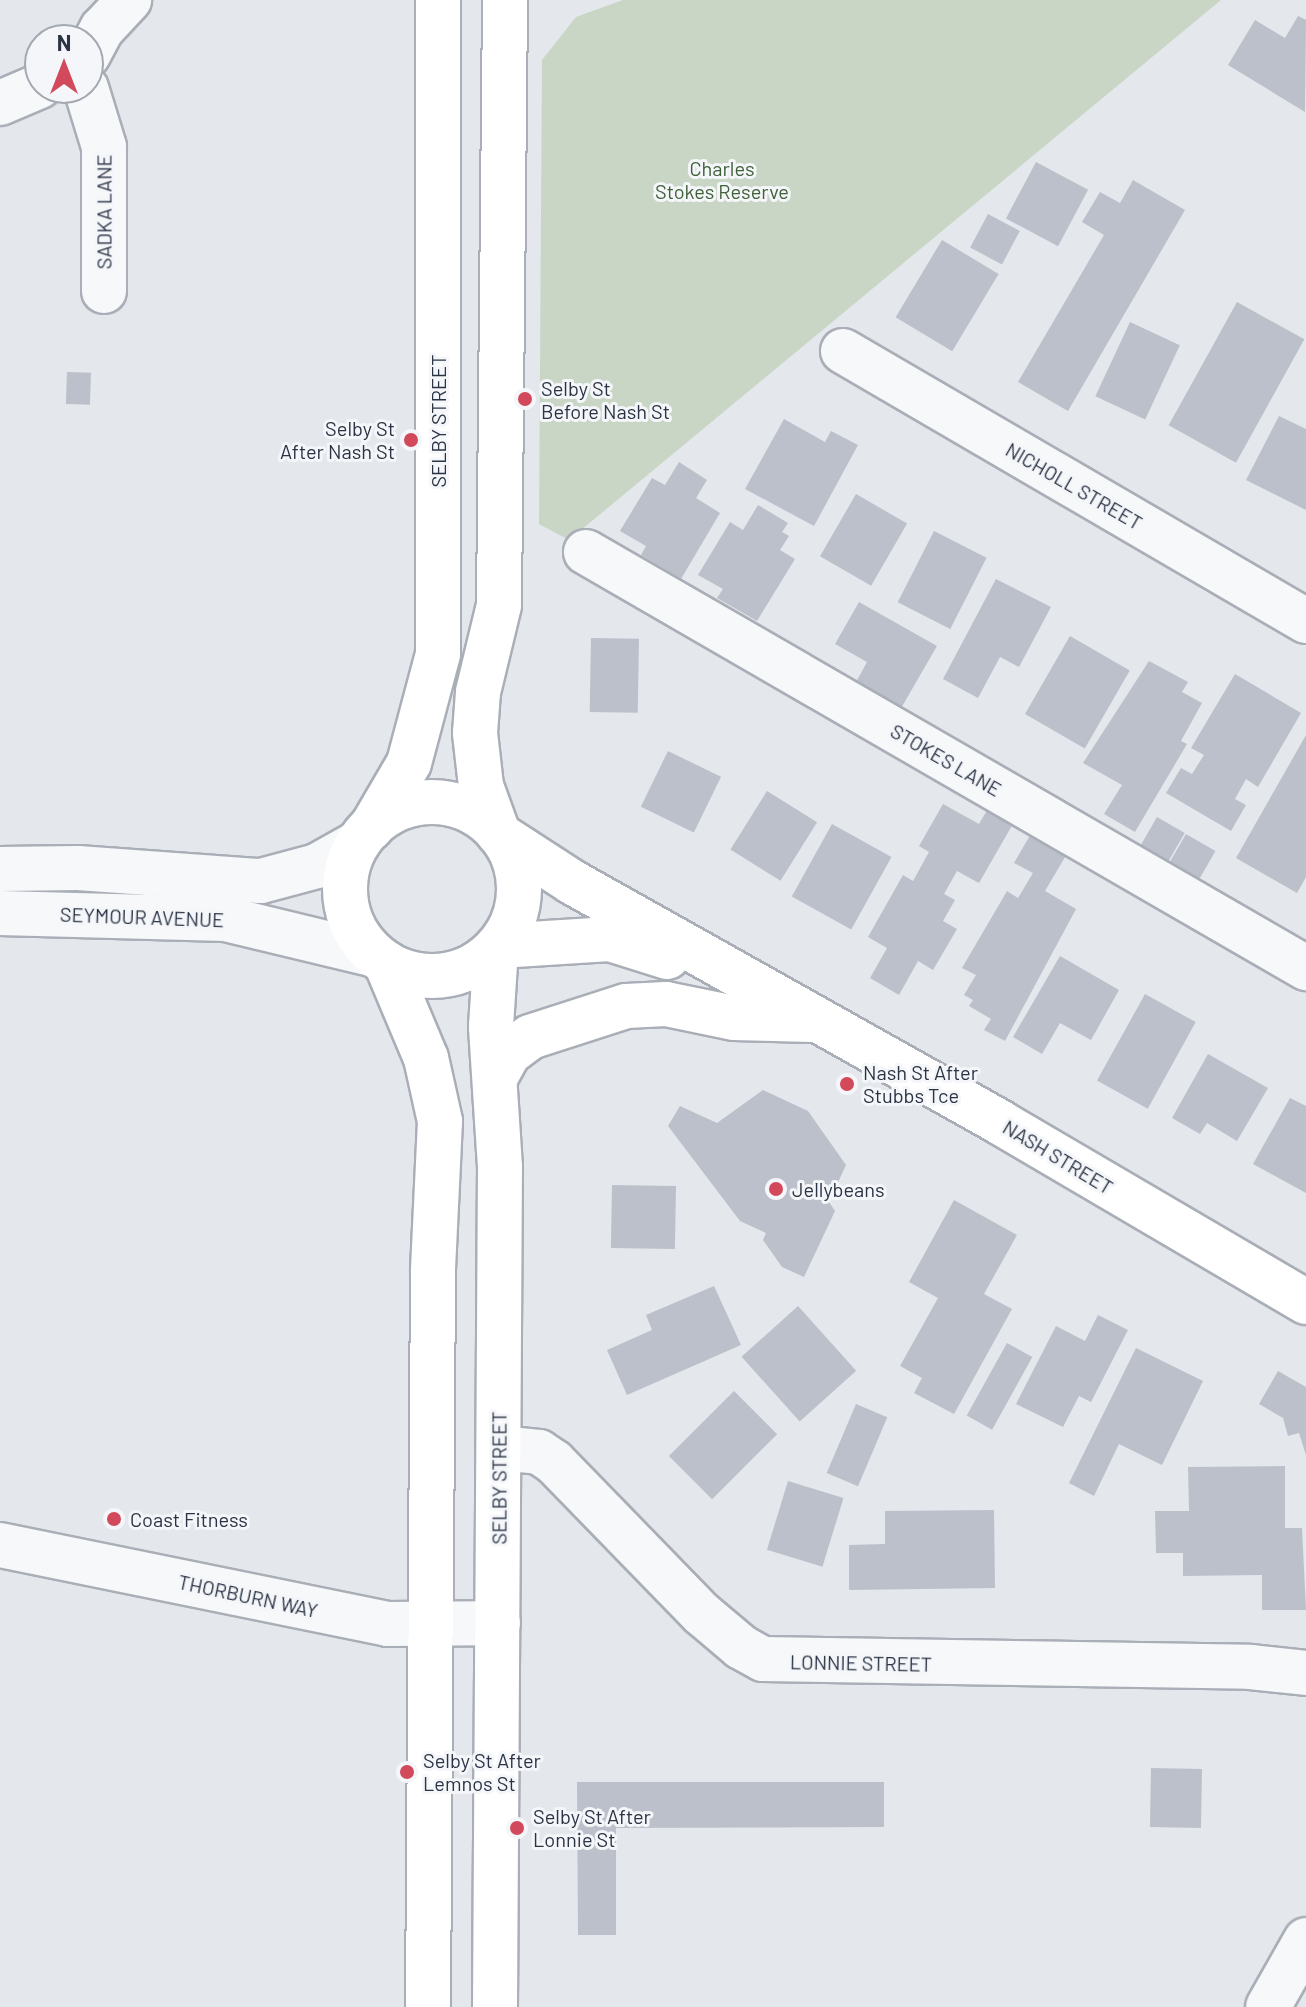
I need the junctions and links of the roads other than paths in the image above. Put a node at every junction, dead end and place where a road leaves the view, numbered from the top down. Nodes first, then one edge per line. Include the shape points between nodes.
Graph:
1 (129, 0) edge
2 (438, 0) edge
3 (505, 0) edge
4 (104, 27) edge
5 (24, 93) edge
6 (0, 103) edge
7 (91, 104) edge
8 (104, 291) dead end
9 (843, 351) dead end
10 (586, 552) dead end
11 (1306, 621) edge
12 (500, 834) junction
13 (364, 836) junction
14 (0, 869) edge
15 (0, 913) edge
16 (497, 948) junction
17 (380, 959) junction
18 (1306, 968) edge
19 (816, 1020) junction
20 (496, 1076) junction
21 (1303, 1303) edge
22 (499, 1448) junction
23 (0, 1545) edge
24 (498, 1623) junction
25 (431, 1624) junction
26 (1306, 1673) edge
27 (1306, 1940) edge
28 (428, 2006) edge
29 (495, 2007) edge
30 (1268, 2007) edge

1 - 4 street
2 - 13 main road, SELBY STREET via 438,654 409,763
3 - 12 main road via 499,605 478,692 475,733 481,786
5 - 6 street
7 - 8 street, SADKA LANE via 104,147
9 - 11 street, NICHOLL STREET
10 - 18 street, STOKES LANE
12 - 13 main road via 471,811 439,802 398,809
12 - 16 main road via 516,863 519,894 514,920
12 - 19 main road, NASH STREET via 572,882
13 - 14 street, SEYMOUR AVENUE via 317,866 261,881 78,868
13 - 17 main road via 347,868 346,902 356,932
15 - 17 street, SEYMOUR AVENUE via 226,919
16 - 17 main road via 467,970 437,976 410,974
16 - 19 main road, NASH STREET via 591,939 627,942
16 - 20 main road, SELBY STREET via 491,1013
17 - 25 main road via 426,1058 440,1111 433,1272
19 - 20 main road via 734,1018 666,1004 626,1006 530,1037 509,1053
19 - 21 main road, NASH STREET
20 - 22 main road, SELBY STREET
22 - 24 main road, SELBY STREET
22 - 26 street, LONNIE STREET via 539,1452 554,1462 702,1614 763,1659 1250,1667
23 - 25 street, THORBURN WAY via 388,1624
24 - 25 street, THORBURN WAY
24 - 29 main road, SELBY STREET
25 - 28 main road
27 - 30 street

